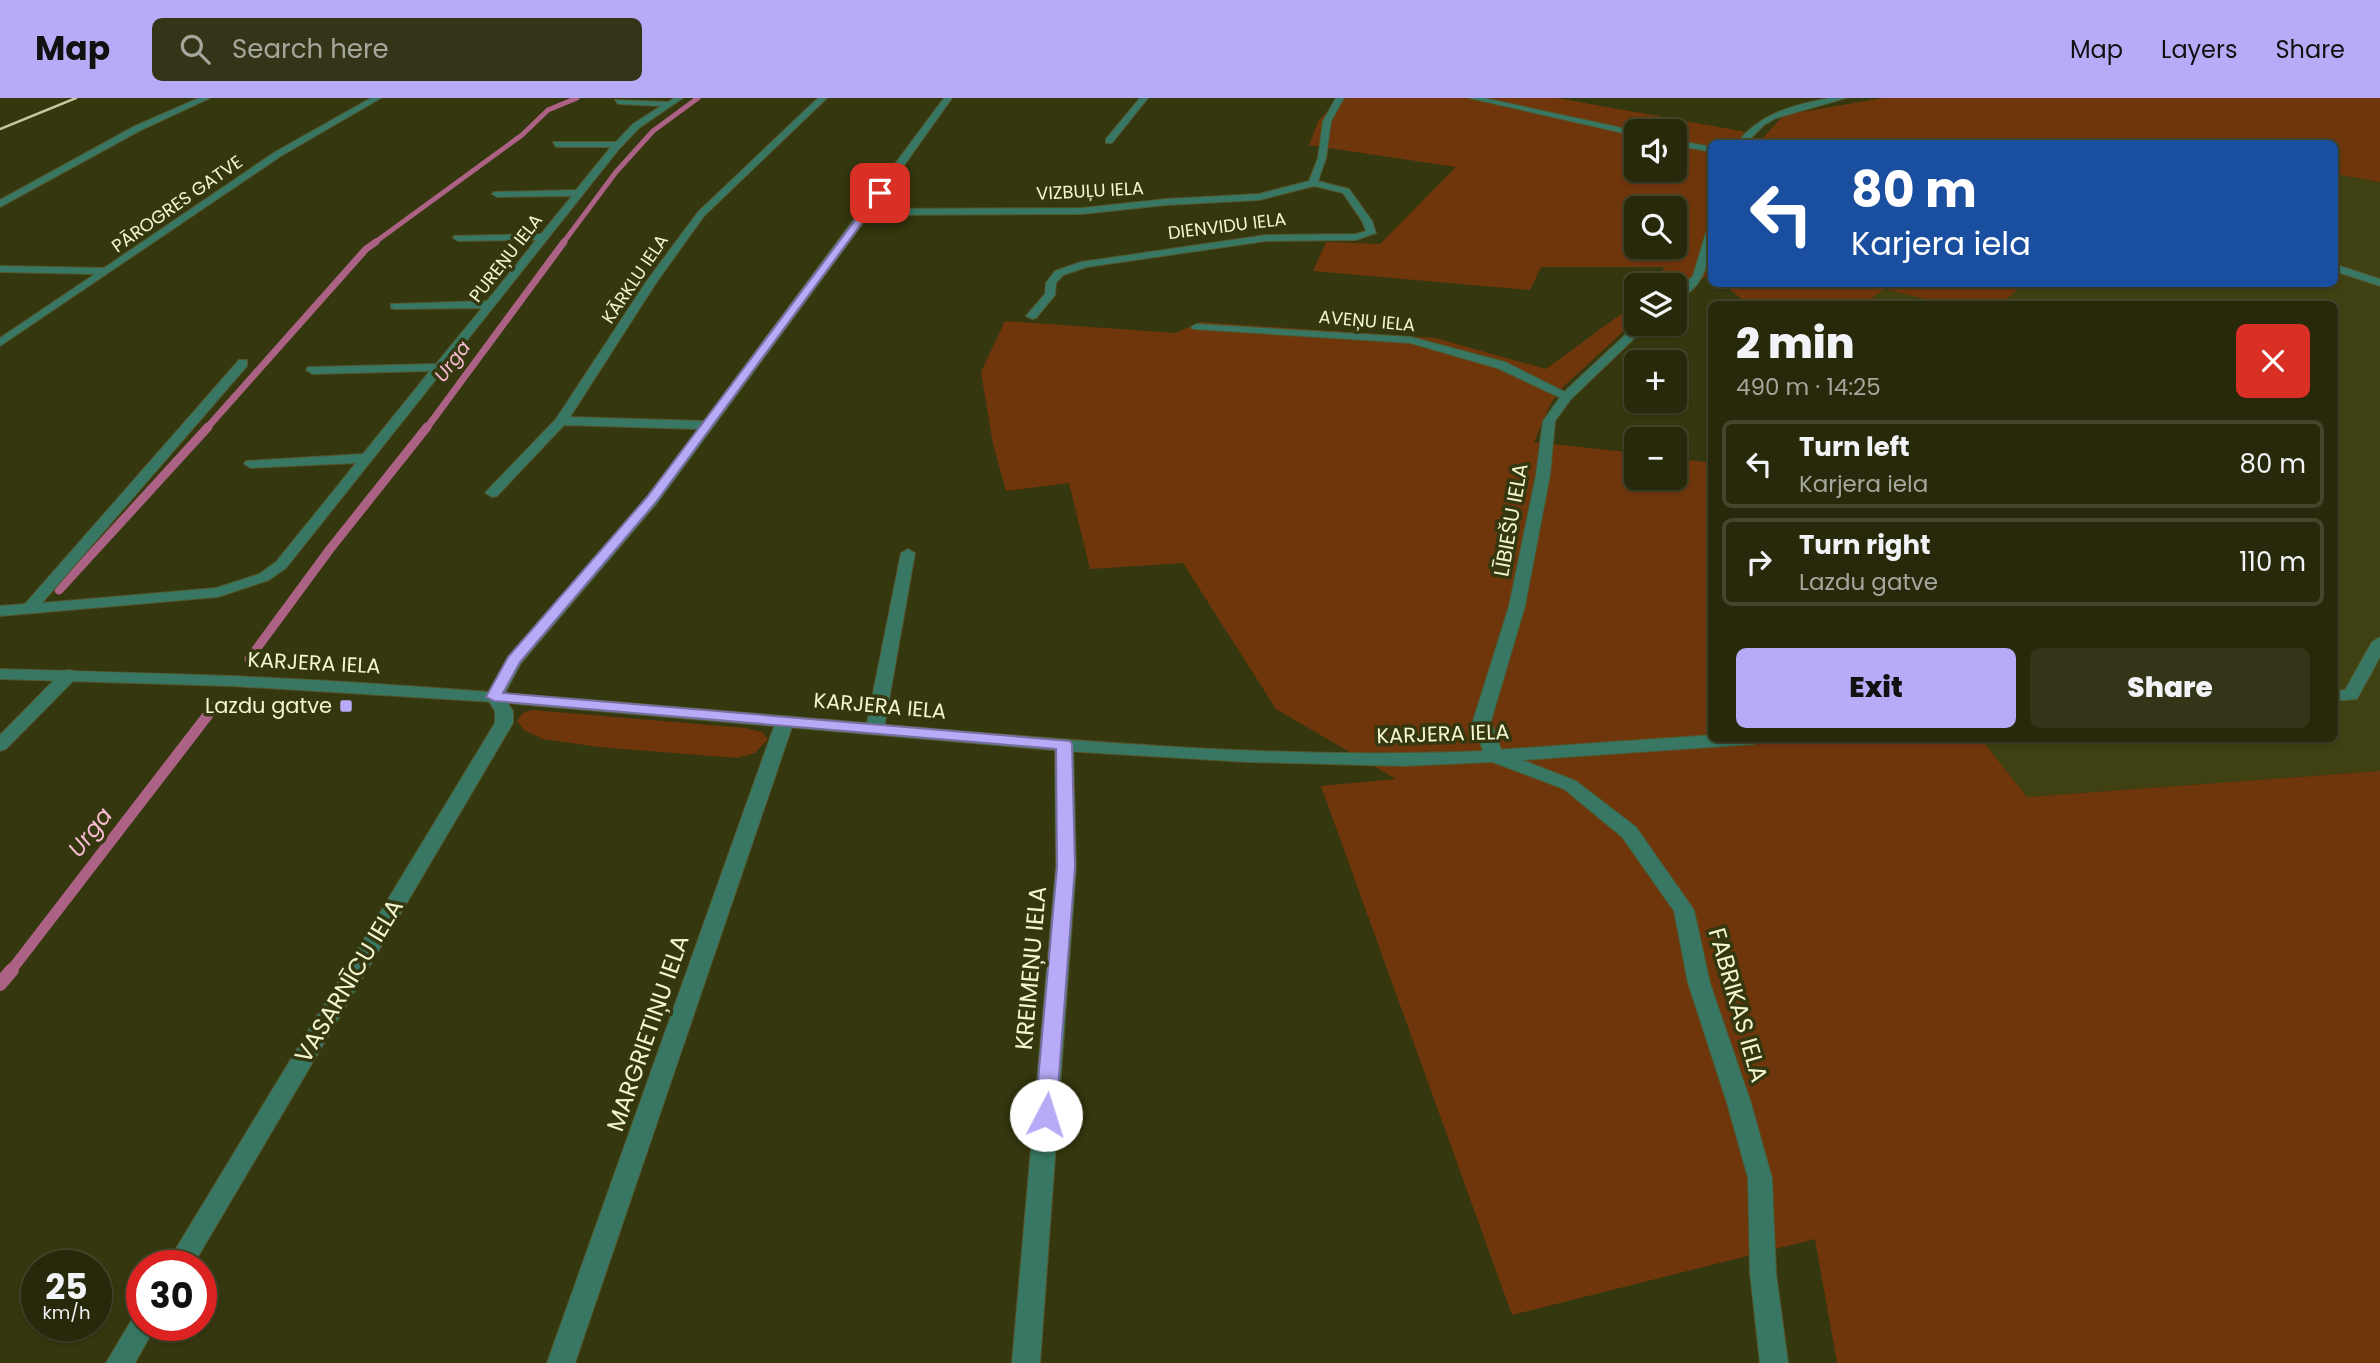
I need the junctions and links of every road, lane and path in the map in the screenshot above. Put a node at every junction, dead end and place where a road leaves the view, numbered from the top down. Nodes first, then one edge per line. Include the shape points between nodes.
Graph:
1 (206, 98) edge
2 (377, 98) edge
3 (823, 98) edge
4 (947, 98) edge
5 (1144, 98) edge
6 (1340, 98) edge
7 (1473, 98) edge
8 (1842, 98) edge
9 (675, 101) edge
10 (618, 102) dead end
11 (1546, 103) dead end
12 (1548, 114) junction
13 (1624, 131) edge
14 (1744, 140) edge
15 (1109, 141) dead end
16 (556, 144) dead end
17 (617, 145) junction
18 (1687, 145) edge
19 (1708, 148) edge
20 (1313, 183) junction
21 (580, 193) junction
22 (497, 194) dead end
23 (0, 204) edge
24 (866, 212) junction
25 (544, 236) junction
26 (458, 238) dead end
27 (1708, 243) edge
28 (2338, 268) edge
29 (0, 269) edge
30 (108, 271) junction
31 (2380, 283) edge
32 (1687, 287) edge
33 (492, 304) junction
34 (395, 306) dead end
35 (1032, 316) dead end
36 (1197, 327) dead end
37 (1630, 336) edge
38 (0, 343) edge
39 (243, 363) dead end
40 (441, 367) junction
41 (312, 370) dead end
42 (1567, 396) junction
43 (562, 422) junction
44 (706, 425) junction
45 (368, 458) junction
46 (251, 464) dead end
47 (492, 493) dead end
48 (908, 553) dead end
49 (30, 608) junction
50 (0, 611) edge
51 (2380, 642) edge
52 (0, 674) edge
53 (69, 675) junction
54 (2338, 696) edge
55 (494, 697) junction
56 (785, 721) junction
57 (875, 729) junction
58 (1708, 741) edge
59 (1064, 744) junction
60 (0, 745) edge
61 (1494, 756) junction
62 (187, 1250) edge
63 (133, 1341) edge
64 (120, 1363) edge
65 (561, 1363) edge
66 (1026, 1363) edge
67 (1774, 1363) edge

1 - 23 street via 138,128
2 - 30 street, PĀROGRES GATVE via 278,154
3 - 43 street, KĀRKLU IELA via 701,214 651,282
4 - 24 street
5 - 15 street
6 - 20 street via 1327,121
7 - 12 street
8 - 14 street via 1779,112
9 - 10 street
9 - 17 street, PUREŅU IELA
11 - 12 street
12 - 13 street
16 - 17 street
17 - 21 street, PUREŅU IELA
18 - 19 street
20 - 24 street, VIZBUĻU IELA via 1240,200 1070,211
20 - 35 street, DIENVIDU IELA via 1346,191 1371,233 1266,238 1085,264 1059,273 1051,283 1050,295
21 - 22 street
21 - 25 street, PUREŅU IELA
24 - 44 street
25 - 26 street
25 - 33 street, PUREŅU IELA
27 - 32 street via 1698,277
28 - 31 street
29 - 30 street
30 - 38 street, PĀROGRES GATVE
33 - 34 street
33 - 40 street, PUREŅU IELA
36 - 42 street, AVEŅU IELA via 1410,340 1501,365
37 - 42 street, LĪBIEŠU IELA
39 - 49 street
40 - 41 street
40 - 45 street, PUREŅU IELA
42 - 61 street, LĪBIEŠU IELA via 1549,421 1517,606 1482,721
43 - 44 street
43 - 47 street, KĀRKLU IELA
44 - 55 street via 652,500 514,661
45 - 46 street
45 - 49 street, PUREŅU IELA via 293,552 264,577 218,592
48 - 57 street
49 - 50 street, PUREŅU IELA
51 - 54 street via 2351,695
52 - 53 street, KARJERA IELA
53 - 55 street, KARJERA IELA
53 - 60 street
55 - 56 street, KARJERA IELA
55 - 62 street, VASARNĪCU IELA via 504,711 504,723
56 - 57 street, KARJERA IELA
56 - 65 street, MARGRIETIŅU IELA
57 - 59 street, KARJERA IELA
58 - 61 street, KARJERA IELA
59 - 61 street, KARJERA IELA via 1333,760
59 - 66 street, KREIMEŅU IELA via 1066,867
61 - 67 street, FABRIKAS IELA via 1570,785 1629,832 1684,910 1699,983 1760,1178 1763,1273
63 - 64 street

